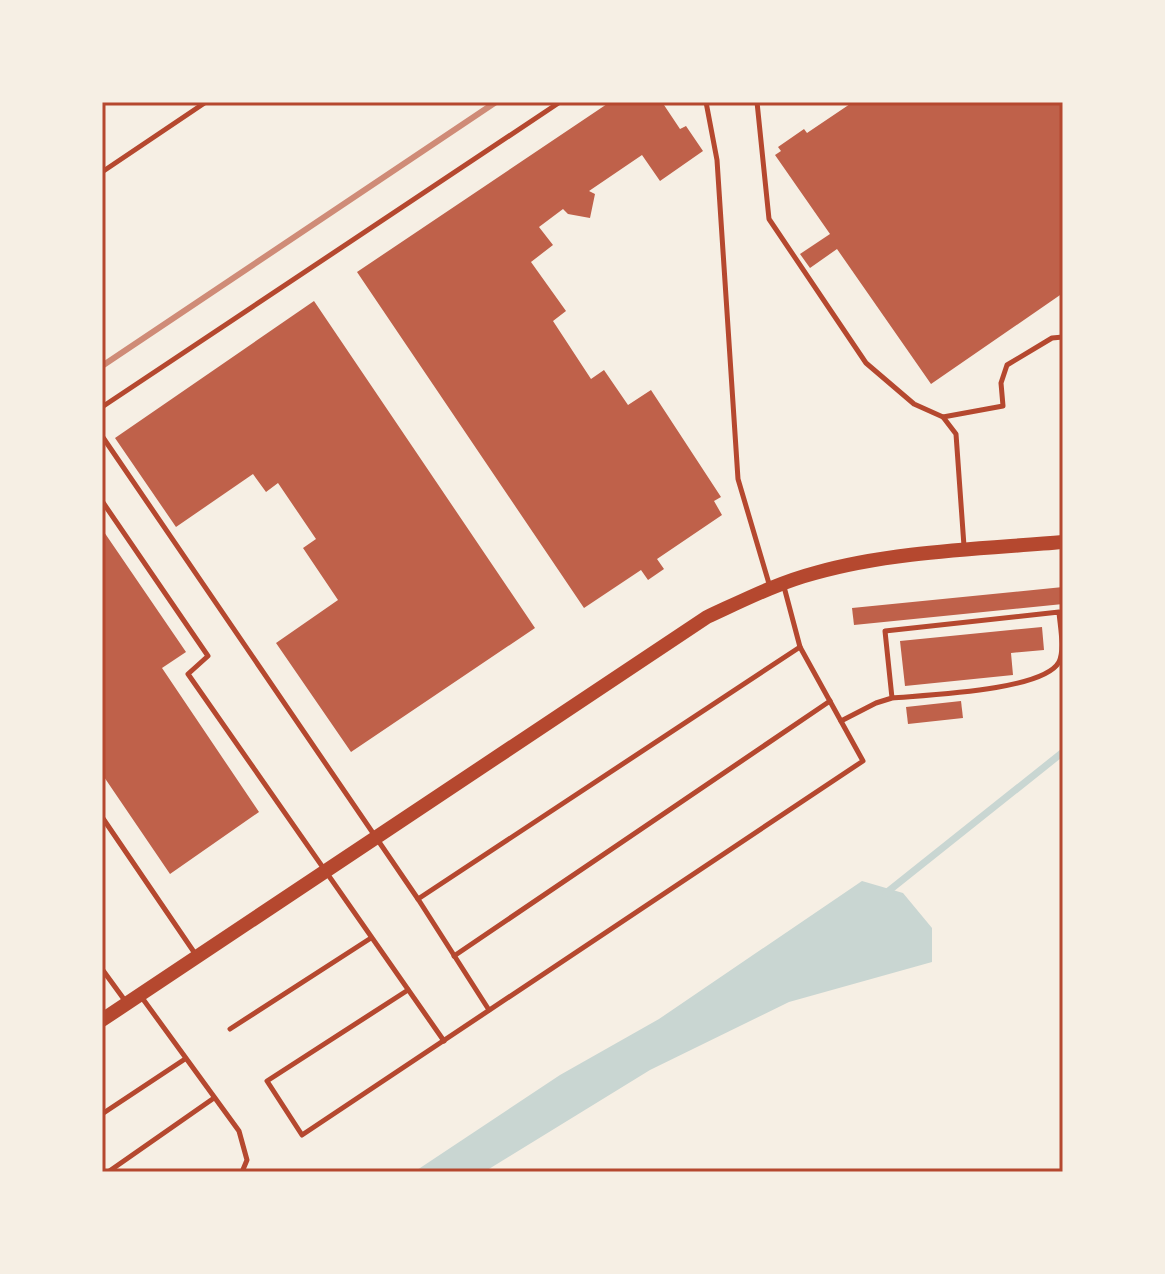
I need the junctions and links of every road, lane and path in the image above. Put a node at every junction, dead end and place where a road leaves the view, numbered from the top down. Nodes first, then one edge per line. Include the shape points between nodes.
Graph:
1 (206, 102) edge
2 (560, 102) edge
3 (706, 102) edge
4 (757, 102) edge
5 (102, 172) edge
6 (1063, 337) edge
7 (102, 407) edge
8 (943, 417) junction
9 (102, 436) edge
10 (102, 501) edge
11 (1063, 542) edge
12 (964, 551) junction
13 (777, 586) junction
14 (800, 647) junction
15 (892, 698) junction
16 (830, 701) junction
17 (841, 721) junction
18 (102, 817) edge
19 (376, 838) junction
20 (325, 872) junction
21 (418, 899) junction
22 (371, 938) junction
23 (196, 956) junction
24 (454, 956) junction
25 (102, 969) edge
26 (408, 990) junction
27 (140, 994) junction
28 (127, 1003) junction
29 (489, 1010) junction
30 (102, 1020) edge
31 (230, 1029) dead end
32 (444, 1041) junction
33 (185, 1059) junction
34 (214, 1098) junction
35 (102, 1114) edge
36 (108, 1172) edge
37 (242, 1172) edge

1 - 5 lane
2 - 7 lane
3 - 13 lane via 717,160 738,479
4 - 8 lane via 769,219 866,363 914,404
6 - 8 lane via 1052,338 1007,365 1001,383 1003,406
8 - 12 lane via 956,434
9 - 19 lane
10 - 20 lane via 208,656 188,674
11 - 12 street
12 - 13 street via 817,572
13 - 14 lane
13 - 19 street via 690,627
14 - 16 lane
14 - 21 lane
15 - 15 lane via 1021,684 1046,673 1058,663 1061,649 1059,612 885,631
15 - 17 lane
16 - 17 lane
16 - 24 lane
17 - 29 lane via 863,761
18 - 23 lane
19 - 20 street
19 - 21 lane
20 - 22 lane
20 - 23 street
21 - 24 lane
22 - 26 lane
22 - 31 lane
23 - 27 street
24 - 29 lane
25 - 28 lane
26 - 32 lane
26 - 32 lane via 267,1081 302,1135
27 - 28 street
27 - 33 lane
28 - 30 street
29 - 32 lane
33 - 34 lane
33 - 35 lane
34 - 36 lane
34 - 37 lane via 239,1131 247,1160

